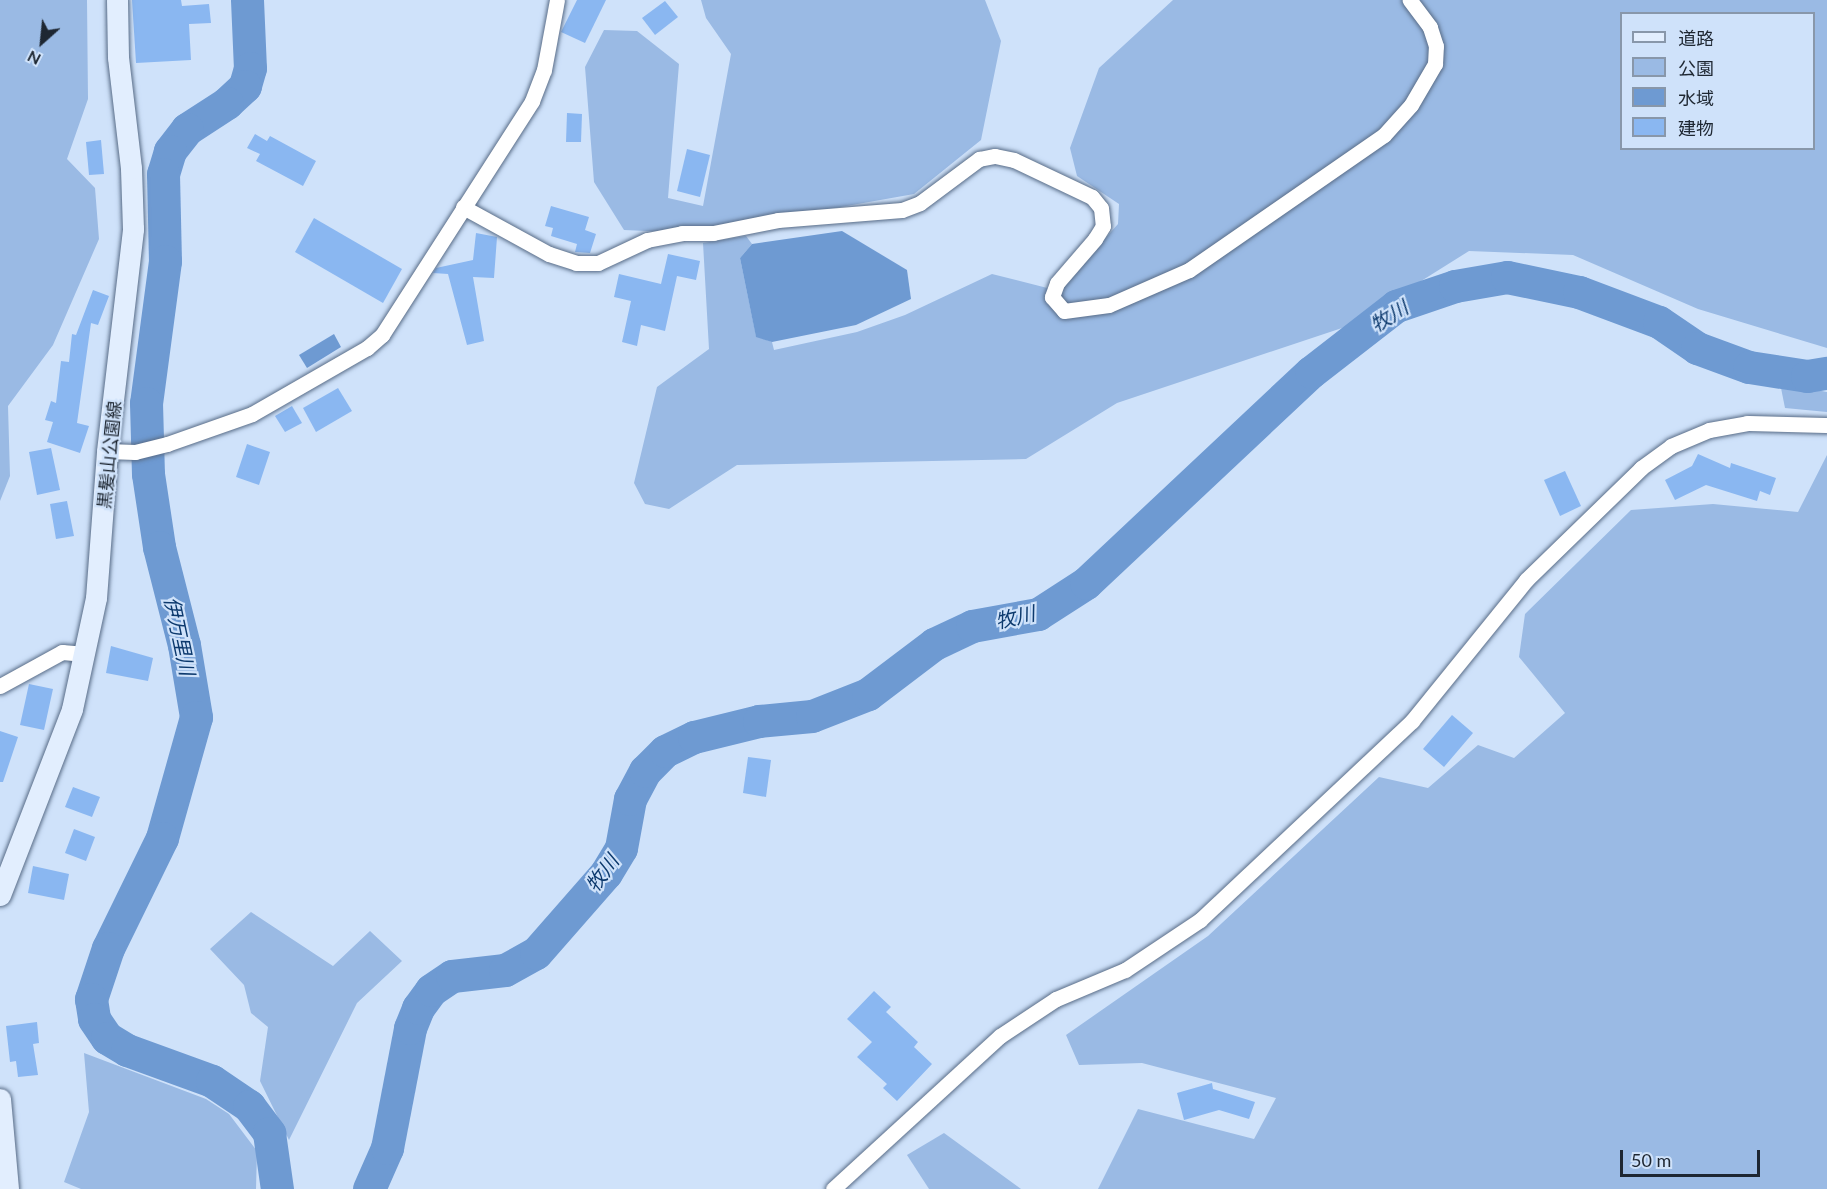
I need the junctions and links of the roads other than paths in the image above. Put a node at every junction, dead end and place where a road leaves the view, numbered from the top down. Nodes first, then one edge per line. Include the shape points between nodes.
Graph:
1 (117, 0) edge
2 (558, 0) edge
3 (1410, 0) edge
4 (463, 207) junction
5 (1827, 425) edge
6 (107, 451) junction
7 (85, 654) junction
8 (0, 686) edge
9 (0, 895) edge
10 (0, 1099) edge
11 (8, 1189) edge
12 (833, 1189) edge

1 - 6 main road, 黒髪山公園線 via 133,229
2 - 4 street via 544,70 532,100
3 - 4 street via 1430,27 1436,46 1435,64 1411,105 1384,135 1189,270 1109,305 1064,311 1052,297 1057,283 1095,239 1102,226 1101,208 1092,197 1014,160 995,156 979,159 920,203 902,210 778,220 713,233 682,233 646,240 598,263 549,254
4 - 6 street via 423,275 382,335 367,348 252,414 167,444 135,452
5 - 12 street via 1747,423 1709,429 1671,446 1641,468 1526,580 1412,721 1200,921 1125,970 1056,999 1000,1036
6 - 7 main road, 黒髪山公園線 via 96,598
7 - 8 street via 62,652
7 - 9 main road, 黒髪山公園線 via 72,709
10 - 11 main road

